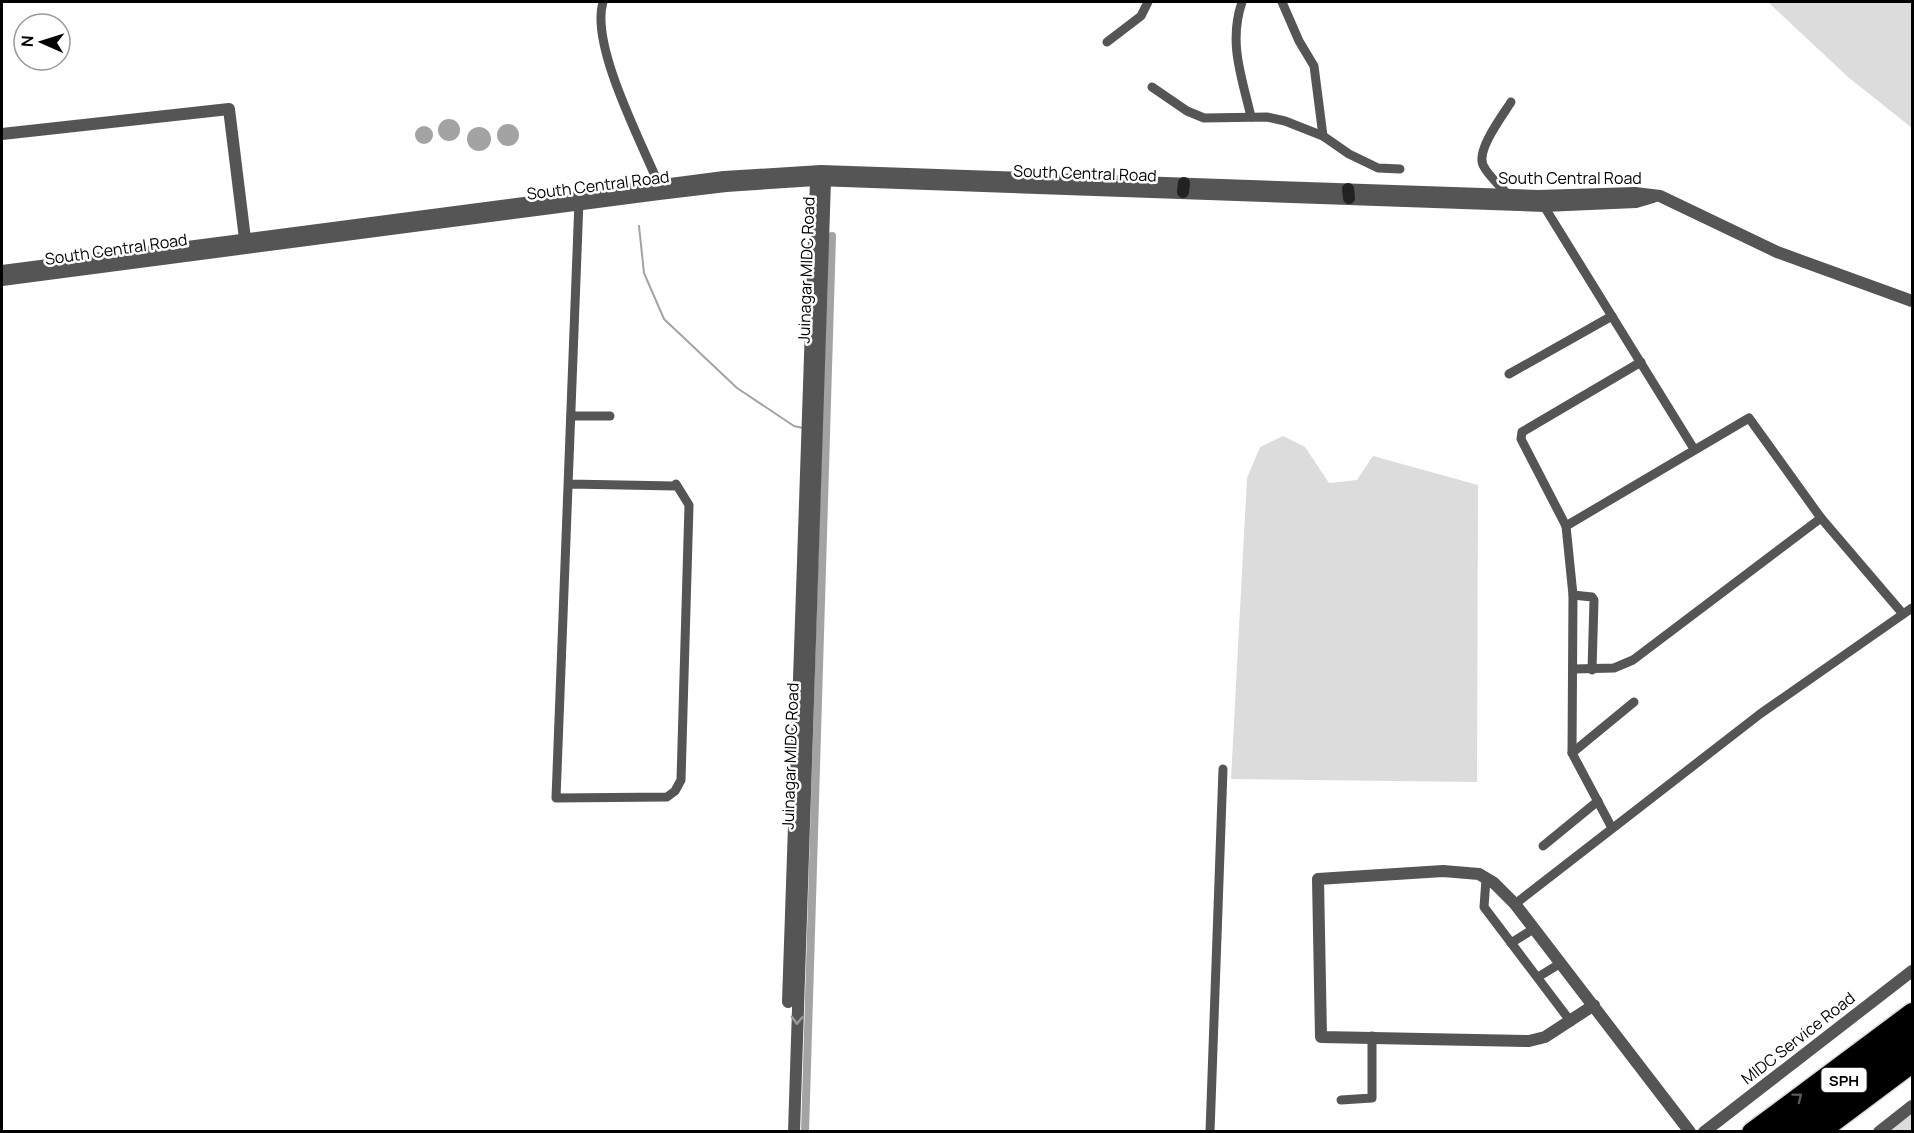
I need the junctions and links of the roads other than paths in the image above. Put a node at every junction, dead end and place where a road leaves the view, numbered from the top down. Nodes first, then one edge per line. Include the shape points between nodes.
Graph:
1 (603, 2) edge
2 (1148, 2) edge
3 (1242, 2) edge
4 (1282, 2) edge
5 (1107, 42) dead end
6 (1152, 87) dead end
7 (1511, 102) dead end
8 (1251, 117) junction
9 (2, 134) edge
10 (1323, 136) junction
11 (1400, 169) dead end
12 (820, 177) junction
13 (659, 189) junction
14 (1348, 194) junction
15 (1507, 194) junction
16 (579, 200) junction
17 (1541, 201) junction
18 (246, 244) junction
19 (2, 271) edge
20 (2, 280) edge
21 (1912, 301) edge
22 (1612, 316) junction
23 (1641, 362) junction
24 (1509, 374) dead end
25 (571, 416) junction
26 (610, 416) dead end
27 (1694, 449) junction
28 (569, 484) junction
29 (1821, 518) junction
30 (1566, 526) junction
31 (1573, 596) junction
32 (1912, 608) edge
33 (1903, 614) junction
34 (1574, 669) junction
35 (1592, 670) junction
36 (1634, 702) dead end
37 (1572, 753) junction
38 (1223, 769) dead end
39 (1598, 801) junction
40 (1612, 828) junction
41 (1543, 846) dead end
42 (1486, 879) junction
43 (1515, 903) junction
44 (796, 904) junction
45 (1535, 928) junction
46 (1511, 943) junction
47 (1561, 963) junction
48 (1912, 971) edge
49 (1538, 977) junction
50 (788, 1002) dead end
51 (1594, 1005) junction
52 (1912, 1012) edge
53 (1571, 1022) junction
54 (1912, 1029) edge
55 (1372, 1036) junction
56 (1912, 1046) edge
57 (1912, 1064) edge
58 (1341, 1100) dead end
59 (1912, 1106) edge
60 (794, 1131) edge
61 (1210, 1131) edge
62 (1690, 1131) edge
63 (1704, 1131) edge
64 (1751, 1131) edge
65 (1775, 1131) edge
66 (1797, 1131) edge
67 (1821, 1131) edge
68 (1879, 1131) edge

1 - 13 street via 599,20 609,63
2 - 5 street via 1141,16
3 - 8 street via 1235,21 1235,51
4 - 10 street via 1314,66
6 - 8 street via 1204,118
7 - 15 street via 1482,156 1482,164
8 - 10 street via 1285,121
9 - 18 street via 229,110
10 - 11 street via 1378,168
12 - 13 street, South Central Road via 724,177
12 - 14 street, South Central Road
12 - 44 street, Juinagar MIDC Road
13 - 16 street, South Central Road
14 - 15 street, South Central Road
14 - 17 street, South Central Road
15 - 17 street, South Central Road
16 - 18 street, South Central Road
16 - 25 street
17 - 21 street, South Central Road via 1635,193 1660,196 1777,252
17 - 22 street
18 - 19 street, South Central Road
18 - 20 street, South Central Road
22 - 23 street
22 - 24 street
23 - 27 street
23 - 30 street via 1522,432 1521,439
25 - 26 street
25 - 28 street
27 - 29 street via 1749,418
27 - 30 street
28 - 28 street via 556,798 667,797 681,780 689,505 676,483
29 - 33 street
29 - 35 street via 1633,660 1614,668
30 - 31 street
31 - 34 street
31 - 35 street via 1594,600
32 - 33 street
33 - 40 street via 1760,714
34 - 35 street
34 - 37 street
36 - 37 street
37 - 39 street
38 - 61 street
39 - 40 street
39 - 41 street
40 - 43 street
42 - 43 street
42 - 46 street via 1485,907
42 - 55 street via 1479,874 1443,871 1318,879 1321,1036
43 - 45 street
44 - 50 street, Juinagar MIDC Road
44 -> 60 street, Juinagar MIDC Road
45 - 46 street
45 - 47 street
46 - 49 street
47 - 49 street
47 - 51 street
48 - 63 street, MIDC Service Road
49 - 53 street
51 - 53 street
51 - 62 street
64 -> 52 highway
53 - 55 street via 1529,1041
54 - 65 highway, SPH
55 - 58 street via 1372,1098
56 - 66 highway, SPH
57 - 67 highway
59 - 68 street

